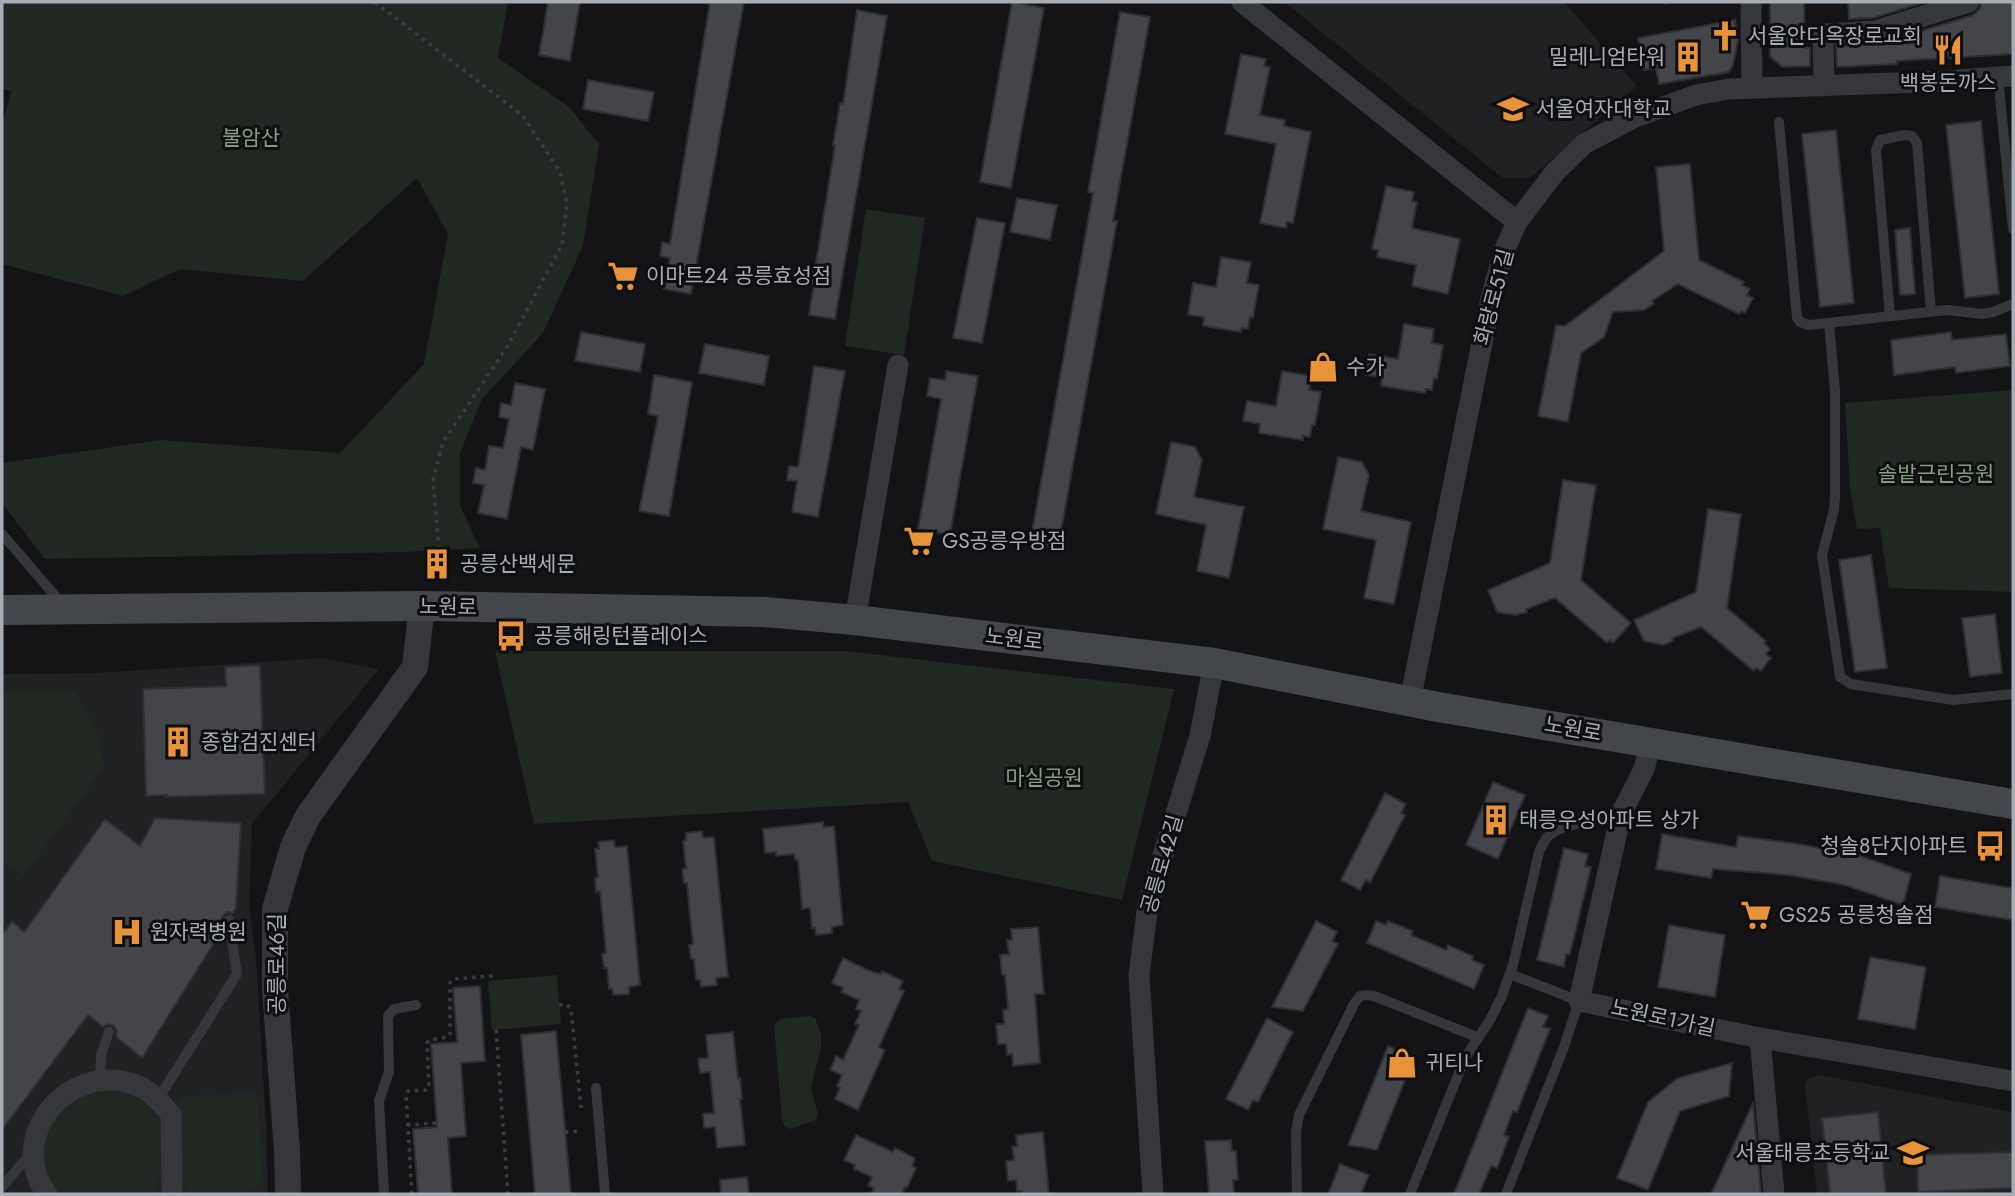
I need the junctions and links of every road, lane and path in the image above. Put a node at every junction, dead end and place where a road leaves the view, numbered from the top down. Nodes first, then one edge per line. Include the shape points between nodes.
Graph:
1 (375, 2) edge
2 (1242, 2) edge
3 (1751, 2) edge
4 (1969, 2) edge
5 (2006, 77) edge
6 (1824, 85) junction
7 (1752, 87) junction
8 (1779, 122) dead end
9 (2010, 158) edge
10 (1517, 222) junction
11 (2013, 229) edge
12 (2013, 304) edge
13 (1931, 312) junction
14 (1890, 316) junction
15 (1829, 323) junction
16 (898, 365) dead end
17 (2, 534) edge
18 (448, 567) dead end
19 (422, 606) junction
20 (2, 610) edge
21 (67, 610) junction
22 (855, 620) junction
23 (1214, 663) junction
24 (2013, 694) edge
25 (1410, 701) junction
26 (1651, 742) junction
27 (2013, 804) edge
28 (1621, 814) junction
29 (229, 920) dead end
30 (1510, 974) junction
31 (492, 981) dead end
32 (1579, 1001) junction
33 (416, 1005) dead end
34 (559, 1005) dead end
35 (496, 1030) dead end
36 (109, 1032) dead end
37 (1477, 1037) junction
38 (1760, 1038) junction
39 (100, 1080) junction
40 (2013, 1081) edge
41 (596, 1088) dead end
42 (158, 1099) junction
43 (582, 1112) dead end
44 (436, 1123) dead end
45 (407, 1125) junction
46 (580, 1131) dead end
47 (565, 1132) dead end
48 (34, 1150) junction
49 (2, 1187) edge
50 (47, 1194) edge
51 (172, 1194) edge
52 (288, 1194) edge
53 (384, 1194) edge
54 (412, 1194) edge
55 (508, 1194) edge
56 (605, 1194) edge
57 (1153, 1194) edge
58 (1297, 1194) edge
59 (1410, 1194) edge
60 (1507, 1194) edge
61 (1774, 1194) edge

1 - 18 path via 523,116 560,172 568,204 562,245 508,347 443,442 433,480 439,550
2 - 10 street
3 - 7 street
4 - 6 street via 1875,31 1825,34
5 - 6 street, 화랑로51길
5 - 9 lane
6 - 7 street, 화랑로51길
7 - 10 street, 화랑로51길 via 1696,95 1633,118 1584,144 1555,172
8 - 15 lane via 1797,318 1804,324
9 - 11 lane
10 - 25 street, 화랑로51길 via 1491,298
12 - 13 lane via 1982,314
13 - 14 lane
13 - 14 lane via 1917,143 1904,135 1880,140 1876,150
14 - 15 lane
15 - 24 lane via 1835,391 1835,497 1822,555 1840,677 1851,684 1941,699
16 - 22 street
17 - 21 lane
19 - 21 main road, 노원로
19 - 22 main road, 노원로 via 765,612
19 - 52 street, 공릉로46길 via 415,667 308,816 293,847 275,909 275,989
20 - 21 main road, 노원로
22 - 23 main road, 노원로
23 - 25 main road, 노원로
23 - 57 street, 공릉로42길 via 1200,736 1148,904 1139,975
25 - 26 main road, 노원로
26 - 27 main road, 노원로
26 - 28 street via 1644,769
28 - 30 lane via 1559,829 1548,836
28 - 32 street
29 - 42 lane via 237,974
30 - 32 lane
30 - 37 lane via 1494,1013
31 - 45 path via 492,976 453,979 449,987 452,1029 448,1037 427,1043 429,1088 408,1091
32 - 38 street, 노원로1가길
32 - 60 lane
33 - 53 lane via 394,1009 388,1016 388,1072 379,1101
34 - 43 path via 571,1009
35 - 55 path
36 - 39 lane via 101,1055
37 - 58 lane via 1374,996 1360,996 1299,1115
37 - 59 lane
38 - 40 street, 노원로1가길
38 - 61 street
39 - 42 street via 135,1084
39 - 48 street via 66,1092 49,1109
41 - 56 lane
42 - 51 street via 171,1114
44 - 45 path
45 - 54 path
46 - 47 path
48 - 49 lane
48 - 50 street via 36,1170

